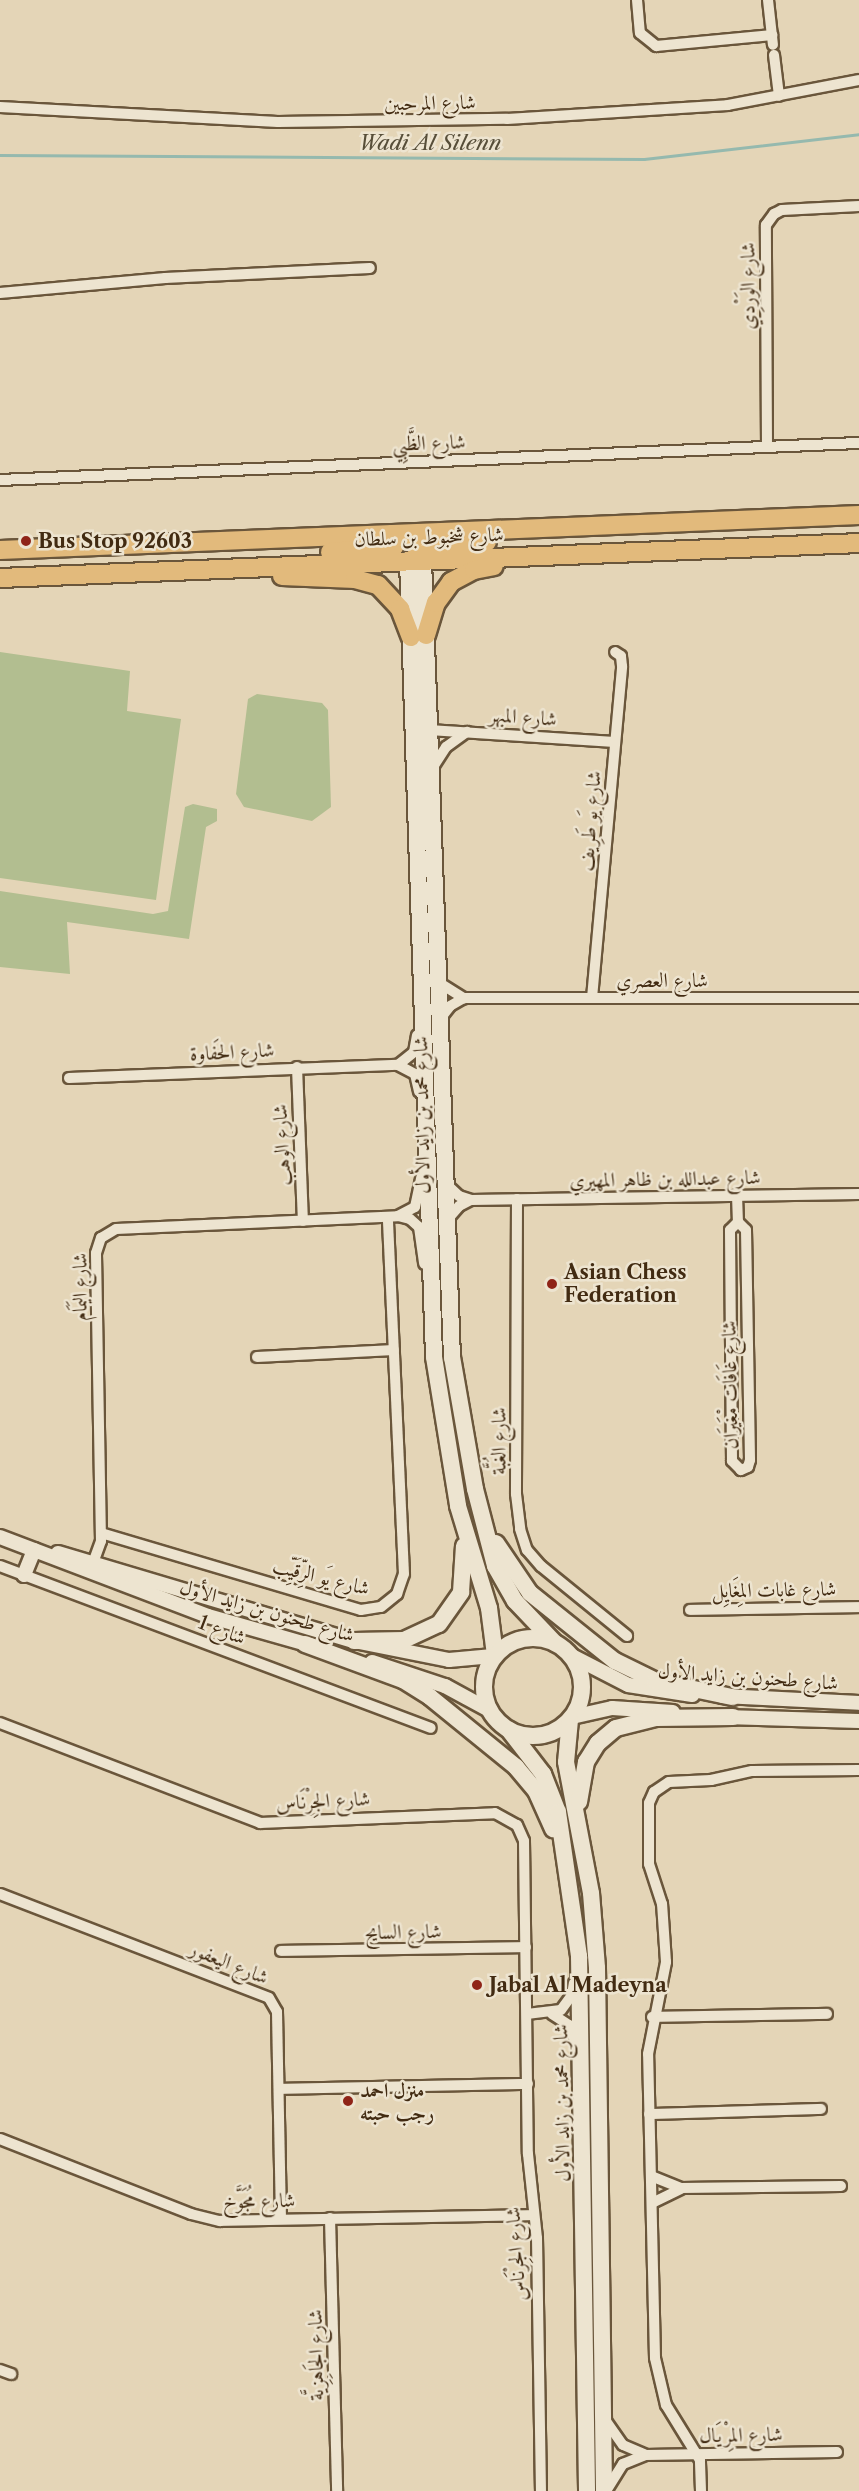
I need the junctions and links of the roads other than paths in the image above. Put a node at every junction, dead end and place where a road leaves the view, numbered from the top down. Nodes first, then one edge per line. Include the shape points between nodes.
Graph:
1 (637, 0) edge
2 (768, 0) edge
3 (773, 45) junction
4 (859, 80) edge
5 (779, 96) junction
6 (0, 107) edge
7 (859, 206) edge
8 (370, 268) dead end
9 (0, 293) edge
10 (859, 443) edge
11 (767, 446) junction
12 (0, 480) edge
13 (859, 515) edge
14 (561, 527) junction
15 (396, 534) junction
16 (859, 543) edge
17 (0, 550) edge
18 (551, 555) junction
19 (416, 562) junction
20 (278, 566) junction
21 (249, 567) junction
22 (0, 578) edge
23 (419, 636) junction
24 (615, 652) dead end
25 (411, 662) junction
26 (429, 730) junction
27 (468, 732) junction
28 (615, 742) junction
29 (431, 770) junction
30 (438, 982) junction
31 (422, 995) junction
32 (464, 998) junction
33 (592, 998) junction
34 (859, 998) edge
35 (440, 1019) junction
36 (398, 1065) junction
37 (297, 1067) junction
38 (69, 1078) dead end
39 (426, 1119) junction
40 (428, 1150) junction
41 (445, 1182) junction
42 (859, 1194) edge
43 (737, 1195) junction
44 (517, 1199) junction
45 (471, 1200) junction
46 (393, 1217) junction
47 (303, 1221) junction
48 (738, 1222) junction
49 (446, 1223) junction
50 (431, 1284) junction
51 (394, 1350) junction
52 (257, 1357) dead end
53 (482, 1518) junction
54 (463, 1527) junction
55 (101, 1533) junction
56 (0, 1537) edge
57 (34, 1550) junction
58 (93, 1563) junction
59 (0, 1566) edge
60 (24, 1575) junction
61 (859, 1607) edge
62 (690, 1610) dead end
63 (627, 1636) dead end
64 (354, 1641) junction
65 (555, 1643) junction
66 (305, 1644) junction
67 (570, 1655) junction
68 (494, 1656) junction
69 (732, 1697) junction
70 (858, 1703) edge
71 (489, 1710) junction
72 (733, 1717) junction
73 (571, 1719) junction
74 (859, 1721) edge
75 (0, 1723) edge
76 (430, 1728) dead end
77 (509, 1730) junction
78 (859, 1770) edge
79 (578, 1818) junction
80 (568, 1866) junction
81 (0, 1894) edge
82 (573, 1911) junction
83 (526, 1947) junction
84 (281, 1951) dead end
85 (527, 2014) junction
86 (552, 2014) junction
87 (826, 2014) dead end
88 (652, 2017) junction
89 (528, 2084) junction
90 (279, 2089) junction
91 (821, 2109) dead end
92 (649, 2114) junction
93 (582, 2115) junction
94 (0, 2139) edge
95 (651, 2176) junction
96 (841, 2186) dead end
97 (681, 2188) junction
98 (651, 2203) junction
99 (534, 2215) junction
100 (330, 2218) junction
101 (281, 2219) junction
102 (0, 2370) edge
103 (11, 2374) dead end
104 (603, 2414) junction
105 (837, 2452) dead end
106 (697, 2454) junction
107 (645, 2455) junction
108 (337, 2491) edge
109 (541, 2491) edge
110 (587, 2491) edge
111 (605, 2491) edge
112 (701, 2491) edge

1 - 3 street via 640,33 656,46
2 - 3 street
3 - 5 street
4 - 5 street, شارع المرحبين
5 - 6 street, شارع المرحبين via 728,105 507,119 322,123
7 - 11 street, شارع الوَرْدِي via 782,210 766,225
8 - 9 street via 165,278
10 - 11 street, شارع الظَّبِي
11 - 12 street, شارع الظَّبِي
13 - 14 main road, شارع شخبوط بن سلطان
14 - 15 main road, شارع شخبوط بن سلطان
14 - 19 main road via 528,540
15 - 17 main road, شارع شخبوط بن سلطان
15 - 19 main road
15 - 20 main road via 399,538 394,547 304,554
16 - 18 main road, شارع شخبوط بن سلطان
18 - 19 main road, شارع شخبوط بن سلطان
18 - 23 main road via 461,574 442,592
19 - 20 main road, شارع شخبوط بن سلطان
19 - 23 main road, شارع محمد بن زايد الأول
20 - 21 main road, شارع شخبوط بن سلطان
21 - 22 main road, شارع شخبوط بن سلطان
21 - 23 main road via 283,576 356,579 378,585
23 - 25 main road, شارع محمد بن زايد الأول
23 - 26 main road, شارع محمد بن زايد الأول
24 - 28 street, شارع يَو طَرِيف via 622,661
25 - 26 main road via 419,677 419,725
25 - 31 main road, شارع محمد بن زايد الأول
26 - 27 street, شارع المبهر
26 - 29 main road, شارع محمد بن زايد الأول
27 - 28 street, شارع المبهر
27 - 29 street via 446,747
28 - 33 street, شارع يَو طَرِيف
29 - 30 main road, شارع محمد بن زايد الأول
30 - 32 street
30 - 35 main road, شارع محمد بن زايد الأول
31 - 36 street via 417,1045 409,1058
31 - 39 main road, شارع محمد بن زايد الأول
32 - 33 street, شارع العصري
32 - 35 street via 450,1006
33 - 34 street, شارع العصري
35 - 41 main road, شارع محمد بن زايد الأول
36 - 37 street, شارع الحَفاوة
36 - 39 street via 415,1074
37 - 38 street, شارع الحَفاوة
37 - 47 street, شارع الوهب
39 - 40 main road, شارع محمد بن زايد الأول
40 - 46 street via 418,1201 410,1212
40 - 50 main road, شارع محمد بن زايد الأول
41 - 45 street via 453,1192
41 - 49 main road, شارع محمد بن زايد الأول
42 - 43 street, شارع عبدالله بن ظاهر المهيري
43 - 44 street, شارع عبدالله بن ظاهر المهيري
43 - 48 street, شارع غَافَات مْغَيرَان
44 - 45 street, شارع عبدالله بن ظاهر المهيري
44 - 63 street, شارع الغُبَّة via 516,1494 520,1529 527,1550 541,1566
45 - 49 street via 453,1211
46 - 47 street, شارع اليَمَام
46 - 50 street via 410,1219 419,1227
46 - 51 street, شارع يَو الرِّقَيِّب
47 - 55 street, شارع اليَمَام via 116,1229 101,1238 96,1253
48 - 48 street, شارع غَافَات مْغَيرَان via 730,1230 732,1461 741,1470 748,1467 750,1460 746,1230
49 - 53 main road, شارع محمد بن زايد الأول via 452,1357
50 - 54 main road, شارع محمد بن زايد الأول via 434,1357
51 - 52 street
51 - 55 street, شارع يَو الرِّقَيِّب via 404,1574 397,1594 381,1607 351,1608
53 - 65 main road, شارع محمد بن زايد الأول via 502,1583 525,1614
53 - 69 main road via 507,1564 530,1593 615,1661 656,1681
54 - 64 main road via 464,1579 448,1615 416,1637
54 - 68 main road, شارع محمد بن زايد الأول via 489,1608
55 - 58 street, شارع اليَمَام
56 - 57 street, شارع طحنون بن زايد الأول
57 - 58 street, شارع طحنون بن زايد الأول
57 - 60 street
57 - 66 street, شارع طحنون بن زايد الأول via 208,1616
58 - 64 street, شارع طحنون بن زايد الأول
59 - 60 street, شارع 1
60 - 76 street, شارع 1
61 - 62 street, شارع غابات المِغَايِل
64 - 68 street, شارع طحنون بن زايد الأول via 449,1660
65 - 67 main road
65 - 68 main road via 528,1638 510,1643
66 - 71 street, شارع طحنون بن زايد الأول via 424,1678
66 - 80 main road via 403,1680 516,1767 543,1805
67 - 69 street, شارع طحنون بن زايد الأول via 598,1673 636,1687
67 - 73 main road via 582,1686
68 - 71 main road via 483,1682
69 - 70 street, شارع طحنون بن زايد الأول
71 - 77 main road
72 - 73 street, شارع طحنون بن زايد الأول via 626,1707
72 - 74 street, شارع طحنون بن زايد الأول
72 - 79 main road via 656,1718 616,1728 598,1743 586,1762
73 - 77 main road via 542,1735
73 - 79 main road, شارع محمد بن زايد الأول via 566,1762
75 - 83 street, شارع الجِرْنَاس via 260,1822 503,1815 517,1825 524,1840
77 - 80 main road, شارع محمد بن زايد الأول via 533,1758 550,1789
78 - 88 street via 752,1771 711,1780 669,1782 654,1792 649,1803 649,1864 662,1904 666,1962
79 - 104 main road, شارع محمد بن زايد الأول via 591,1893 597,1968
80 - 82 main road, شارع محمد بن زايد الأول
81 - 90 street, شارع اليعفور via 263,1994 277,2012
82 - 86 street via 570,1939 574,1986 568,2004
82 - 93 main road, شارع محمد بن زايد الأول via 581,1991
83 - 84 street, شارع السايح
83 - 85 street, شارع الجِرْنَاس
85 - 86 street
85 - 89 street, شارع الجِرْنَاس
86 - 93 street via 569,2025 575,2037 575,2085
87 - 88 street
88 - 92 street
89 - 90 street
89 - 99 street, شارع الجِرْنَاس via 529,2185
90 - 101 street, شارع اليعفور
91 - 92 street
92 - 95 street
93 - 110 main road, شارع محمد بن زايد الأول
94 - 101 street, شارع مُجَوَّخ via 200,2217 230,2221
95 - 97 street
95 - 98 street
96 - 97 street
97 - 98 street
98 - 106 street via 658,2382 671,2415
99 - 100 street, شارع مُجَوَّخ
99 - 109 street, شارع الجِرْنَاس
100 - 101 street, شارع مُجَوَّخ
100 - 108 street, شارع الجَاهِزِيَّة
102 - 103 street
104 - 107 street via 614,2436
104 - 111 main road, شارع محمد بن زايد الأول
105 - 106 street, شارع المِرْيَال
106 - 107 street, شارع المِرْيَال
106 - 112 street
107 - 111 street, شارع المِرْيَال via 623,2464

